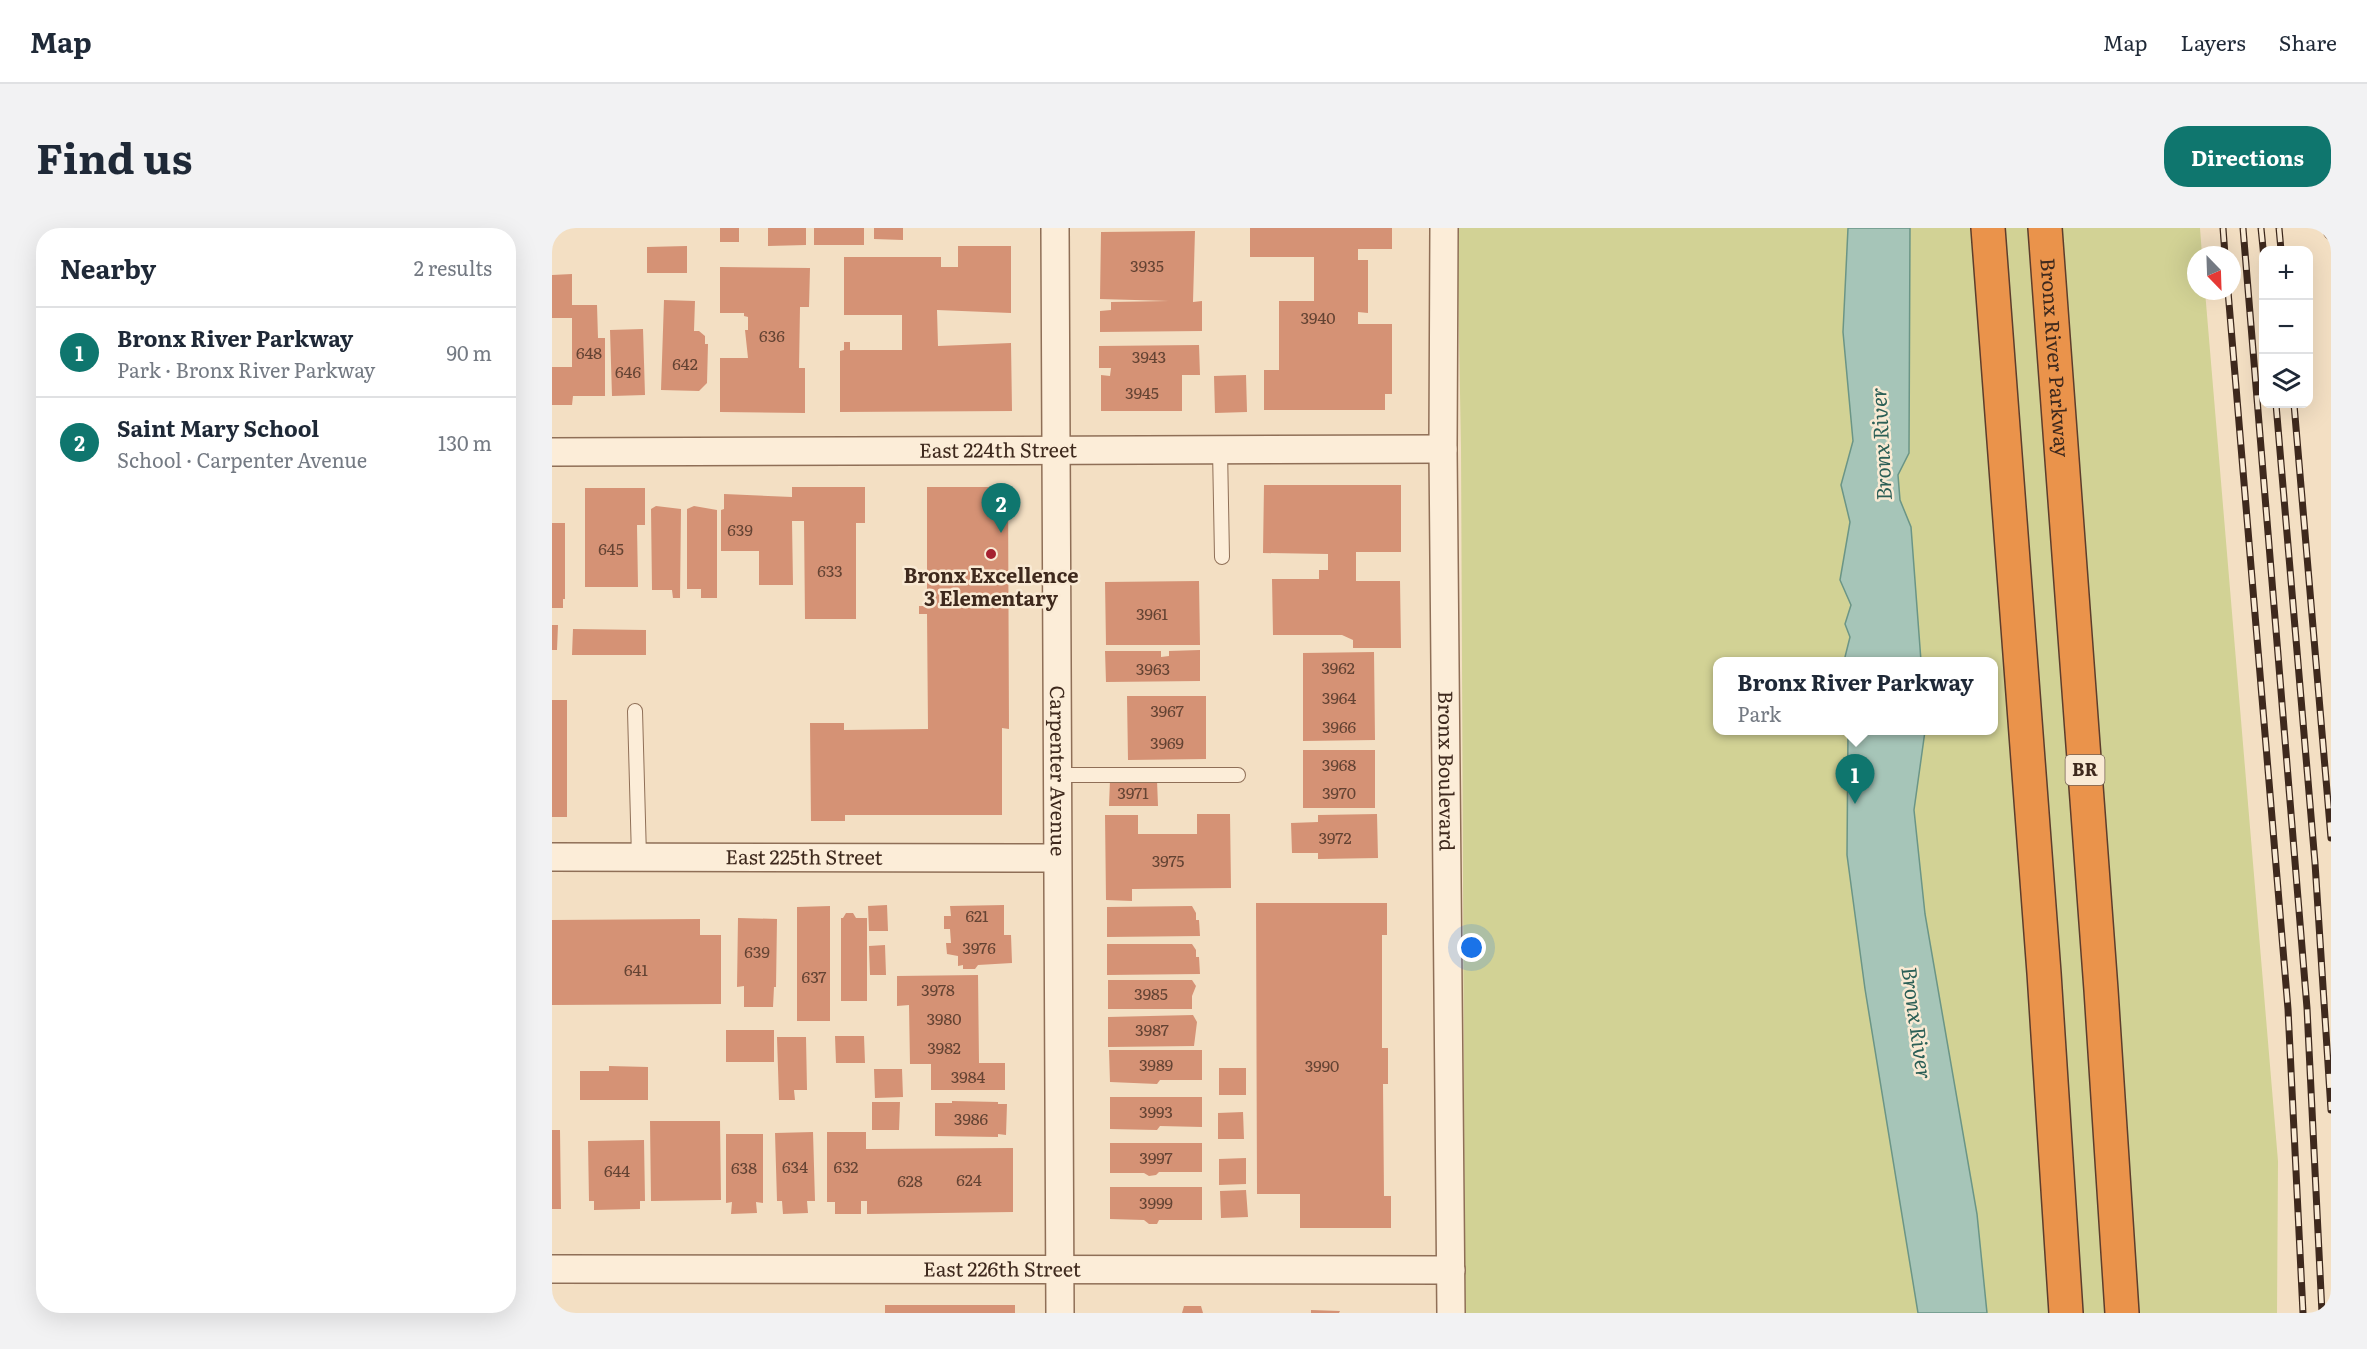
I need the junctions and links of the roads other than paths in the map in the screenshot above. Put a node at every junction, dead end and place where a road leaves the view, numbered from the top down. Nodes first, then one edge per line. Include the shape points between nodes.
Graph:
1 (1055, 228) edge
2 (1444, 228) edge
3 (1988, 228) edge
4 (2045, 228) edge
5 (1220, 449) junction
6 (1443, 449) junction
7 (1057, 450) junction
8 (552, 452) edge
9 (1222, 557) dead end
10 (635, 711) dead end
11 (1057, 775) junction
12 (1238, 776) dead end
13 (552, 857) edge
14 (639, 857) junction
15 (1057, 858) junction
16 (552, 1269) edge
17 (1060, 1269) junction
18 (1451, 1269) junction
19 (1060, 1313) edge
20 (1451, 1313) edge
21 (2066, 1313) edge
22 (2122, 1313) edge

1 - 7 street, Carpenter Avenue
2 - 6 street, Bronx Boulevard
3 - 21 highway
4 - 22 highway, Bronx River Parkway / BR
5 - 6 street, East 224th Street
5 - 7 street, East 224th Street
5 - 9 lane
6 - 18 street, Bronx Boulevard
7 - 8 street, East 224th Street
7 - 11 street, Carpenter Avenue
10 - 14 lane
11 - 12 lane
11 - 15 street, Carpenter Avenue
13 - 14 street, East 225th Street
14 - 15 street, East 225th Street
15 - 17 street, Carpenter Avenue
16 - 17 street, East 226th Street
17 - 18 street, East 226th Street
17 - 19 street, Carpenter Avenue
18 - 20 street, Bronx Boulevard

